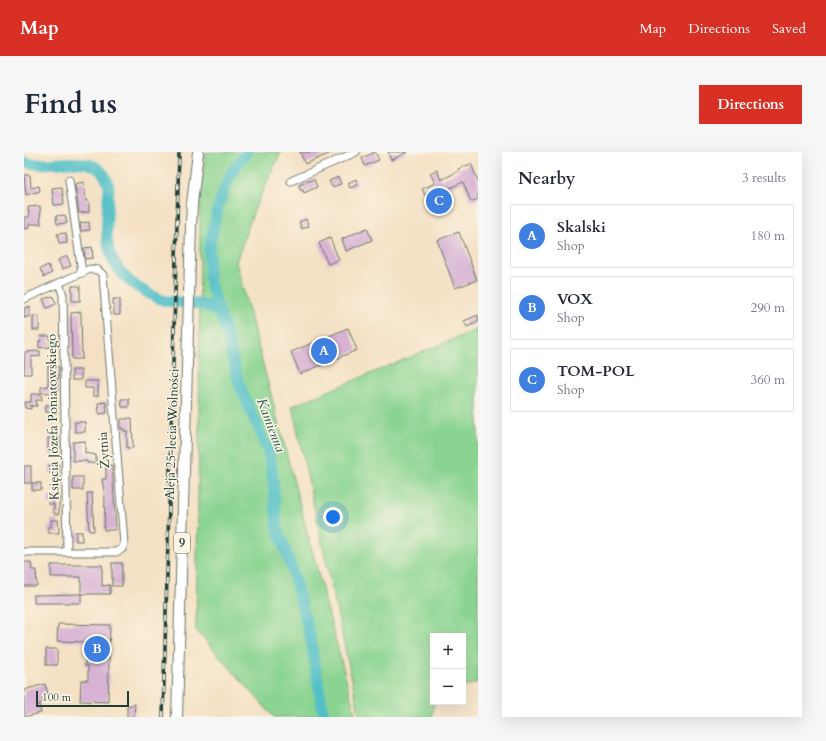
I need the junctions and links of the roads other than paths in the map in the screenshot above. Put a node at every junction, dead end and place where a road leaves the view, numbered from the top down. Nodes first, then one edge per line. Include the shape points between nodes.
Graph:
1 (198, 152) edge
2 (356, 152) edge
3 (69, 180) dead end
4 (290, 181) dead end
5 (82, 273) junction
6 (59, 283) junction
7 (24, 299) edge
8 (24, 552) edge
9 (67, 552) junction
10 (177, 717) edge

1 - 10 main road, Aleja 25-lecia Wolności / 9 via 192,204
2 - 4 street
3 - 5 street
5 - 6 street
5 - 9 street, Żytnia via 96,269 103,277 124,544 122,550 116,552
6 - 7 street
6 - 9 street, Księcia Józefa Poniatowskiego via 63,295
8 - 9 street, Żytnia

